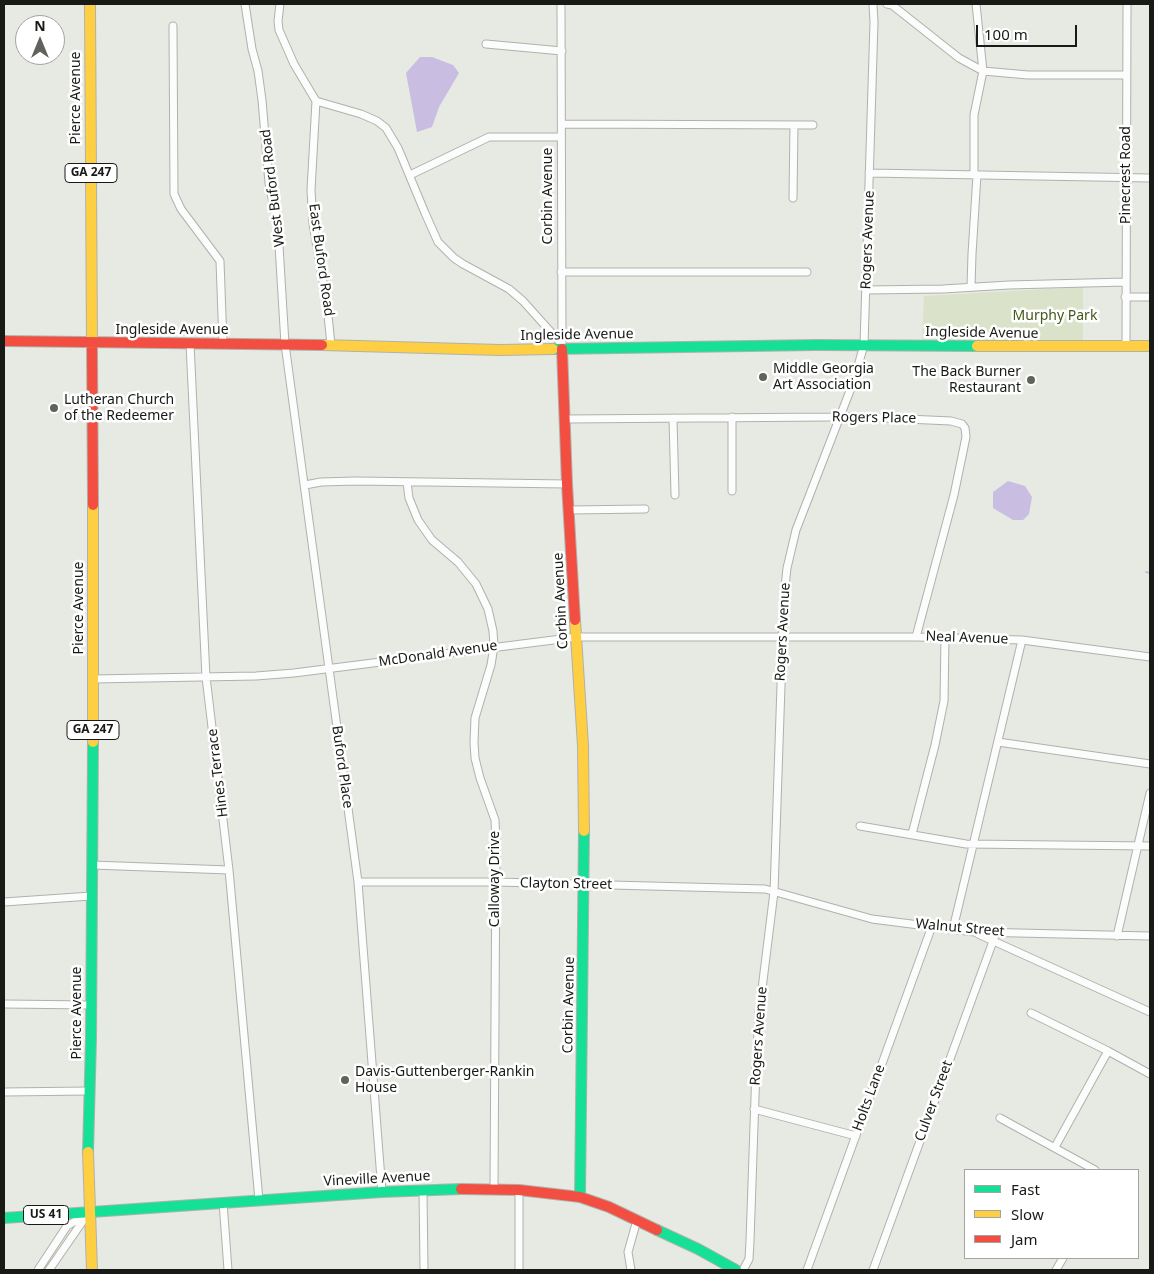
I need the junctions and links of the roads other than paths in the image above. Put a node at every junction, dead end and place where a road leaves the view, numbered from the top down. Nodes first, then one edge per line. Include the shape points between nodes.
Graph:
1 (90, 4) edge
2 (245, 4) edge
3 (280, 4) edge
4 (561, 4) edge
5 (873, 4) edge
6 (887, 4) edge
7 (976, 4) edge
8 (1127, 4) edge
9 (173, 26) dead end
10 (486, 44) dead end
11 (562, 51) junction
12 (983, 71) junction
13 (1126, 75) junction
14 (316, 101) junction
15 (562, 124) junction
16 (794, 125) junction
17 (813, 125) dead end
18 (562, 137) junction
19 (869, 173) junction
20 (410, 175) junction
21 (975, 175) junction
22 (1126, 178) junction
23 (1150, 178) edge
24 (793, 198) dead end
25 (562, 272) junction
26 (807, 272) dead end
27 (1125, 282) junction
28 (971, 288) junction
29 (866, 290) junction
30 (1125, 297) junction
31 (1150, 297) edge
32 (4, 341) edge
33 (92, 343) junction
34 (190, 344) junction
35 (223, 344) junction
36 (285, 344) junction
37 (331, 345) junction
38 (864, 345) junction
39 (1150, 346) edge
40 (1126, 347) junction
41 (562, 349) junction
42 (840, 416) junction
43 (732, 417) junction
44 (673, 418) junction
45 (566, 419) junction
46 (407, 482) junction
47 (568, 484) junction
48 (305, 485) junction
49 (732, 491) dead end
50 (675, 495) dead end
51 (646, 509) dead end
52 (570, 510) junction
53 (577, 636) junction
54 (782, 637) junction
55 (916, 637) junction
56 (945, 638) junction
57 (1022, 640) junction
58 (494, 646) junction
59 (1150, 657) edge
60 (328, 669) junction
61 (206, 677) junction
62 (93, 679) junction
63 (998, 742) junction
64 (1150, 764) edge
65 (1150, 793) edge
66 (860, 826) dead end
67 (912, 834) junction
68 (973, 844) junction
69 (1137, 846) junction
70 (1150, 846) edge
71 (92, 865) junction
72 (229, 870) junction
73 (358, 882) junction
74 (496, 882) junction
75 (584, 884) junction
76 (774, 892) junction
77 (91, 896) junction
78 (4, 902) edge
79 (932, 926) junction
80 (953, 929) junction
81 (974, 932) junction
82 (996, 933) junction
83 (1116, 936) junction
84 (1150, 936) edge
85 (993, 941) junction
86 (4, 1004) edge
87 (91, 1005) junction
88 (1150, 1012) edge
89 (1031, 1013) dead end
90 (1108, 1051) junction
91 (1150, 1074) edge
92 (89, 1091) junction
93 (4, 1092) edge
94 (754, 1109) junction
95 (1000, 1118) dead end
96 (856, 1136) junction
97 (1055, 1148) junction
98 (1093, 1169) edge
99 (494, 1189) junction
100 (423, 1190) junction
101 (519, 1190) junction
102 (382, 1192) junction
103 (580, 1197) junction
104 (259, 1200) junction
105 (223, 1202) junction
106 (89, 1213) junction
107 (4, 1218) edge
108 (637, 1220) junction
109 (1062, 1259) edge
110 (38, 1270) edge
111 (49, 1270) edge
112 (92, 1270) edge
113 (228, 1270) edge
114 (424, 1270) edge
115 (519, 1270) edge
116 (631, 1270) edge
117 (736, 1270) edge
118 (743, 1270) edge
119 (807, 1270) edge
120 (873, 1270) edge
121 (1056, 1270) edge

1 - 33 main road, Pierce Avenue / GA 247
2 - 36 street, West Buford Road via 258,71 269,183 278,229
3 - 14 street via 279,30
4 - 11 street, Corbin Avenue
5 - 19 street, Rogers Avenue
6 - 12 street via 959,58
7 - 12 street
8 - 13 street, Pinecrest Road
9 - 35 street via 174,194 181,209 220,260
10 - 11 street
11 - 15 street, Corbin Avenue
12 - 13 street via 1028,75
12 - 21 street via 974,115
13 - 22 street, Pinecrest Road
14 - 20 street via 361,114 386,128
14 - 37 street, East Buford Road via 313,224 328,305
15 - 16 street
15 - 18 street, Corbin Avenue
16 - 17 street
16 - 24 street
18 - 20 street via 489,137
18 - 25 street, Corbin Avenue
19 - 21 street
19 - 29 street, Rogers Avenue
20 - 41 street via 438,242 463,264 511,290
21 - 22 street
21 - 28 street
22 - 23 street
22 - 27 street, Pinecrest Road
25 - 26 street
25 - 41 street, Corbin Avenue
27 - 28 street
27 - 30 street, Pinecrest Road
28 - 29 street
29 - 38 street, Rogers Avenue
30 - 31 street
30 - 40 street, Pinecrest Road
32 - 33 main road, Ingleside Avenue
33 - 34 main road, Ingleside Avenue
33 - 62 main road, Pierce Avenue / GA 247
34 - 35 main road, Ingleside Avenue
34 - 61 street, Hines Terrace
35 - 36 main road, Ingleside Avenue
36 - 37 main road, Ingleside Avenue
36 - 48 street, Buford Place
37 - 41 main road, Ingleside Avenue
38 - 40 main road, Ingleside Avenue
38 - 41 main road, Ingleside Avenue
38 - 42 street, Rogers Avenue
39 - 40 main road, Ingleside Avenue
41 - 45 main road, Corbin Avenue
42 - 43 street, Rogers Place
42 - 54 street, Rogers Avenue via 793,544 787,568
42 - 55 street, Rogers Place via 951,421 965,428 954,495
43 - 44 street, Rogers Place
43 - 49 street
44 - 45 street, Rogers Place
44 - 50 street
45 - 47 main road, Corbin Avenue
46 - 47 street
46 - 48 street
46 - 58 street, Calloway Drive via 409,498 418,520 432,540 458,562 476,584 488,609
47 - 52 main road, Corbin Avenue
48 - 60 street, Buford Place
51 - 52 street
52 - 53 main road, Corbin Avenue
53 - 54 street, McDonald Avenue
53 - 58 street, McDonald Avenue
53 - 75 main road, Corbin Avenue via 583,746
54 - 55 street, Neal Avenue
54 - 76 street, Rogers Avenue
55 - 56 street, Neal Avenue
56 - 57 street, Neal Avenue
56 - 67 street via 944,701
57 - 59 street, Neal Avenue
57 - 63 street
58 - 60 street, McDonald Avenue
58 - 74 street, Calloway Drive via 476,718 474,742 480,778 495,820
60 - 61 street, McDonald Avenue
60 - 73 street, Buford Place
61 - 62 street, McDonald Avenue
61 - 72 street, Hines Terrace
62 - 71 main road, Pierce Avenue / GA 247
63 - 64 street
63 - 68 street
65 - 69 street
66 - 67 street
67 - 68 street
68 - 69 street
68 - 80 street
69 - 70 street
69 - 83 street
71 - 72 street
71 - 77 main road, Pierce Avenue / GA 247
72 - 104 street, Hines Terrace
73 - 74 street, Clayton Street
73 - 102 street, Buford Place
74 - 75 street, Clayton Street
74 - 99 street, Calloway Drive
75 - 76 street, Clayton Street via 765,889
75 - 103 main road, Corbin Avenue
76 - 79 street, Walnut Street via 865,918
76 - 94 street, Rogers Avenue via 759,1013
77 - 78 street
77 - 87 main road, Pierce Avenue / GA 247
79 - 80 street, Walnut Street
79 - 96 street, Holts Lane
80 - 81 street, Walnut Street
81 - 82 street, Walnut Street
81 - 85 street
82 - 83 street, Walnut Street
82 - 85 street, Culver Street
83 - 84 street, Walnut Street
85 - 88 street
85 - 120 street, Culver Street
86 - 87 street
87 - 92 main road, Pierce Avenue / GA 247
89 - 90 street
90 - 91 street
90 - 97 street
92 - 93 street
92 - 106 main road, Pierce Avenue / GA 247
94 - 96 street
94 - 118 street, Rogers Avenue via 749,1259
95 - 97 street
96 - 119 street, Holts Lane
97 - 98 street
99 - 100 main road, Vineville Avenue
99 - 101 main road, Vineville Avenue
100 - 102 main road, Vineville Avenue
100 - 114 street
101 - 103 main road, Vineville Avenue
101 - 115 street
102 - 104 main road, Vineville Avenue
103 - 108 main road, Vineville Avenue
104 - 105 main road, Vineville Avenue
105 - 106 main road, Vineville Avenue
105 - 113 street
106 - 107 main road, Vineville Avenue / US 41
106 - 110 street via 67,1226
106 - 111 street
106 - 112 main road, US 41
108 - 116 street via 628,1252
108 - 117 main road, Vineville Avenue
109 - 121 street

